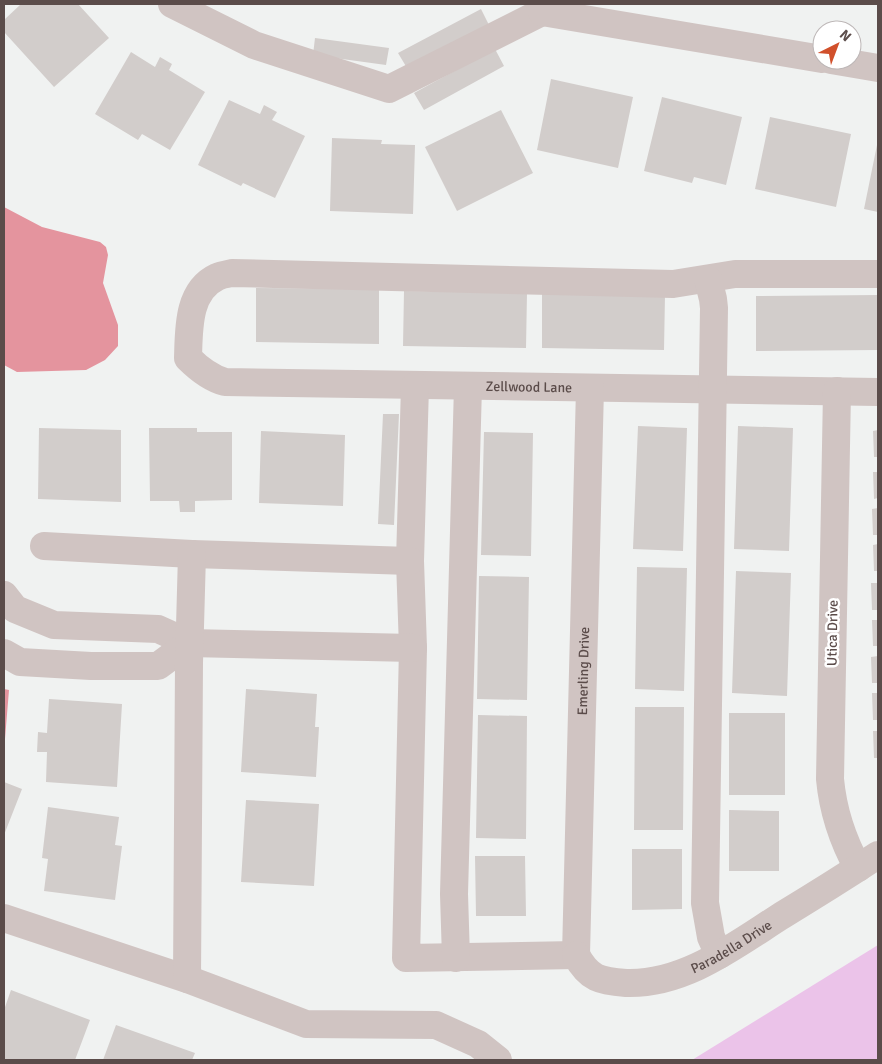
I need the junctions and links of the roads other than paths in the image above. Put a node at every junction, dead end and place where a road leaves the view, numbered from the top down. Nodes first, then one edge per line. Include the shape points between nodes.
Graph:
1 (172, 4) edge
2 (546, 8) edge
3 (812, 56) edge
4 (862, 65) edge
5 (878, 68) edge
6 (878, 274) edge
7 (708, 280) junction
8 (415, 386) junction
9 (468, 386) junction
10 (590, 388) junction
11 (712, 390) junction
12 (837, 392) junction
13 (878, 392) edge
14 (44, 546) dead end
15 (192, 554) junction
16 (410, 561) junction
17 (4, 595) edge
18 (189, 643) junction
19 (413, 648) junction
20 (4, 653) edge
21 (868, 862) edge
22 (4, 918) edge
23 (576, 955) junction
24 (720, 955) junction
25 (456, 958) junction
26 (187, 979) junction
27 (498, 1060) edge

1 - 2 street via 254,45 389,89
2 - 3 street
4 - 5 street
6 - 7 street via 735,274
7 - 8 street, Zellwood Lane via 673,284 232,273 216,277 205,285 192,309 188,358 208,375 225,382
7 - 11 street via 714,299
8 - 9 street, Zellwood Lane
8 - 16 street
9 - 10 street, Zellwood Lane
9 - 25 street via 454,894
10 - 11 street, Zellwood Lane
10 - 23 street, Emerling Drive
11 - 12 street, Zellwood Lane
11 - 24 street via 705,903 711,937
12 - 13 street, Zellwood Lane
12 - 21 street, Utica Drive via 830,779 839,828
14 - 15 street
15 - 16 street
15 - 18 street
16 - 19 street
17 - 18 street via 15,609 54,625 158,630
18 - 19 street
18 - 20 street via 158,666 20,662
18 - 26 street
19 - 25 street via 406,958
21 - 24 street, Paradella Drive
22 - 26 street
23 - 24 street, Paradella Drive via 588,971 604,982 636,983 682,973
23 - 25 street
26 - 27 street via 306,1024 436,1025 478,1044

